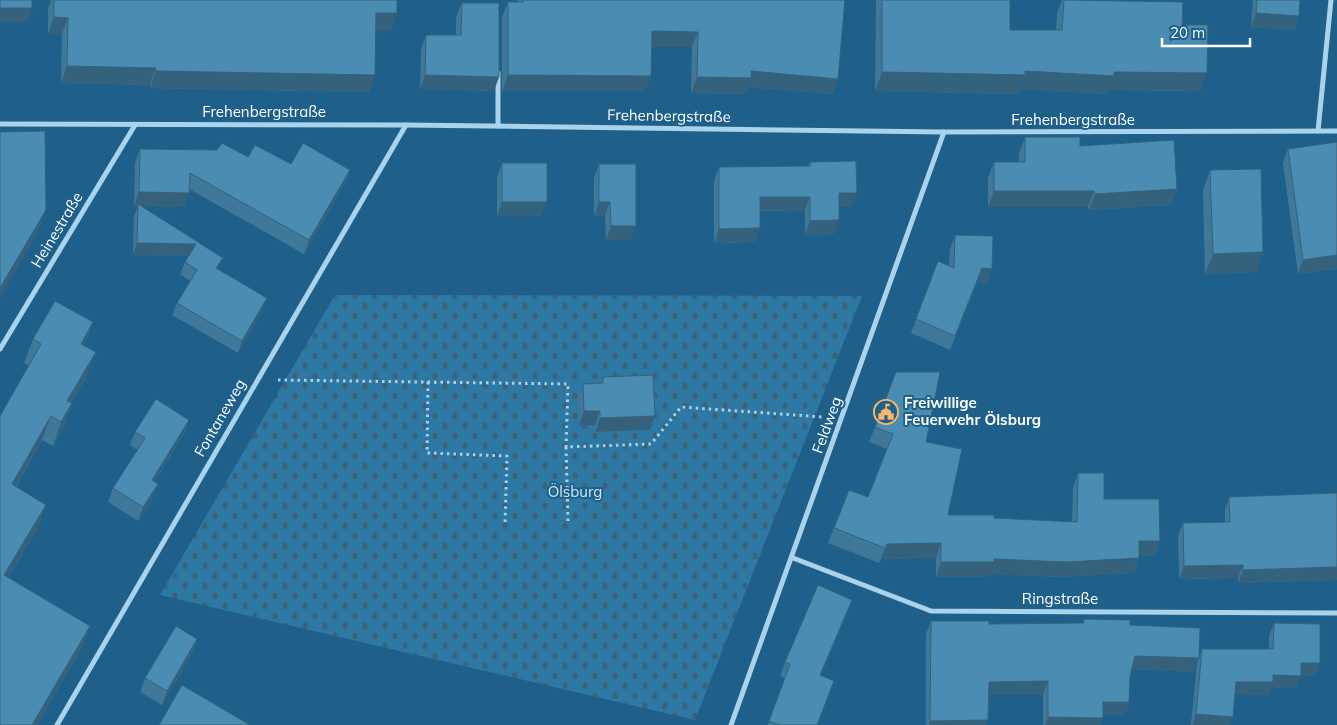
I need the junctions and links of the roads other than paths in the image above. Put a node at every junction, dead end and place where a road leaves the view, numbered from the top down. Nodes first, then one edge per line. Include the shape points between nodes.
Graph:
1 (1331, 0) edge
2 (498, 68) edge
3 (0, 124) edge
4 (135, 125) junction
5 (406, 125) junction
6 (498, 126) junction
7 (1318, 131) junction
8 (1337, 131) edge
9 (944, 132) junction
10 (0, 349) edge
11 (793, 558) junction
12 (1337, 613) edge
13 (57, 725) edge
14 (732, 725) edge

1 - 7 street
2 - 6 street
3 - 4 street, Frehenbergstraße
4 - 5 street, Frehenbergstraße
4 - 10 street, Heinestraße
5 - 6 street, Frehenbergstraße
5 - 13 street, Fontaneweg
6 - 9 street, Frehenbergstraße
7 - 8 street, Frehenbergstraße
7 - 9 street, Frehenbergstraße
9 - 11 street, Feldweg
11 - 12 street, Ringstraße via 931,611
11 - 14 street, Feldweg

